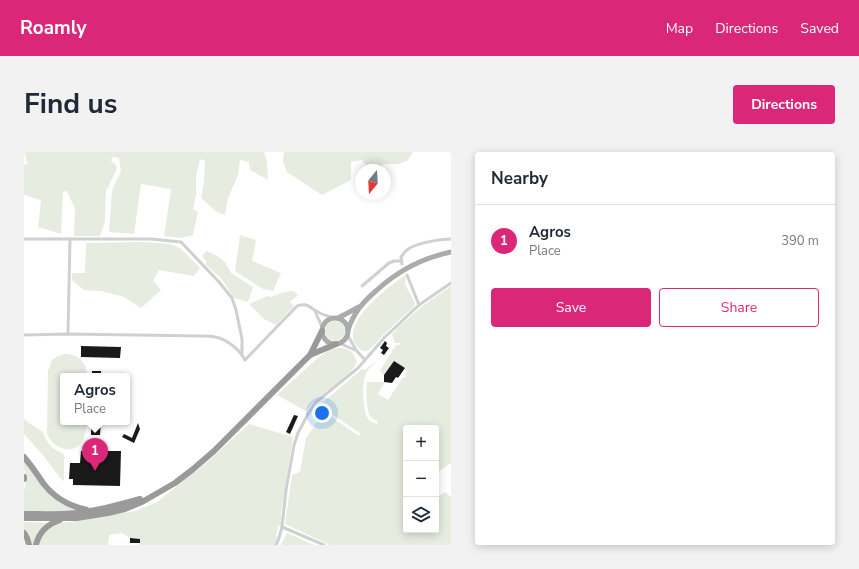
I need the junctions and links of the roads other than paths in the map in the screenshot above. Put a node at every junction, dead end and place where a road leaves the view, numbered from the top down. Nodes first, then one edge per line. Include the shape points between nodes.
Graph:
1 (25, 239) edge
2 (70, 239) junction
3 (451, 239) edge
4 (451, 252) edge
5 (407, 275) dead end
6 (451, 283) edge
7 (362, 286) dead end
8 (419, 305) junction
9 (360, 306) junction
10 (316, 311) junction
11 (336, 318) junction
12 (322, 329) junction
13 (348, 332) junction
14 (68, 334) junction
15 (24, 335) edge
16 (337, 343) junction
17 (356, 350) junction
18 (242, 353) junction
19 (310, 355) junction
20 (365, 360) junction
21 (24, 457) edge
22 (160, 491) junction
23 (95, 510) junction
24 (24, 514) edge
25 (24, 518) edge
26 (67, 518) junction
27 (282, 527) junction
28 (24, 533) edge
29 (29, 545) edge
30 (36, 545) edge
31 (276, 545) edge
32 (324, 545) edge

1 - 2 street
2 - 14 street
2 - 18 street via 151,239 182,242 232,298 242,339
3 - 7 street via 420,244 408,249 400,257 401,263 389,263
4 - 9 main road via 409,266 393,276
5 - 8 street
6 - 8 street
8 - 20 street
9 - 11 main road
9 - 13 main road
10 - 11 street
10 - 12 street
10 - 18 street via 308,305 297,306 245,360
11 - 12 main road via 327,321
11 - 13 main road via 345,322
12 - 16 main road via 325,339
12 - 19 highway
13 - 16 main road via 344,340
13 - 17 street
14 - 15 street
14 - 18 street via 216,337
16 - 17 street
16 - 19 highway
17 - 20 street
19 - 22 highway via 206,458
20 - 27 street via 316,402 298,433 286,490
21 - 23 highway via 58,499 74,507
22 - 23 highway via 132,502
22 - 26 highway via 142,502 115,511 88,517
23 - 24 highway
25 - 26 highway
26 - 30 highway via 49,525 41,533
27 - 31 street
27 - 32 street
28 - 29 highway

